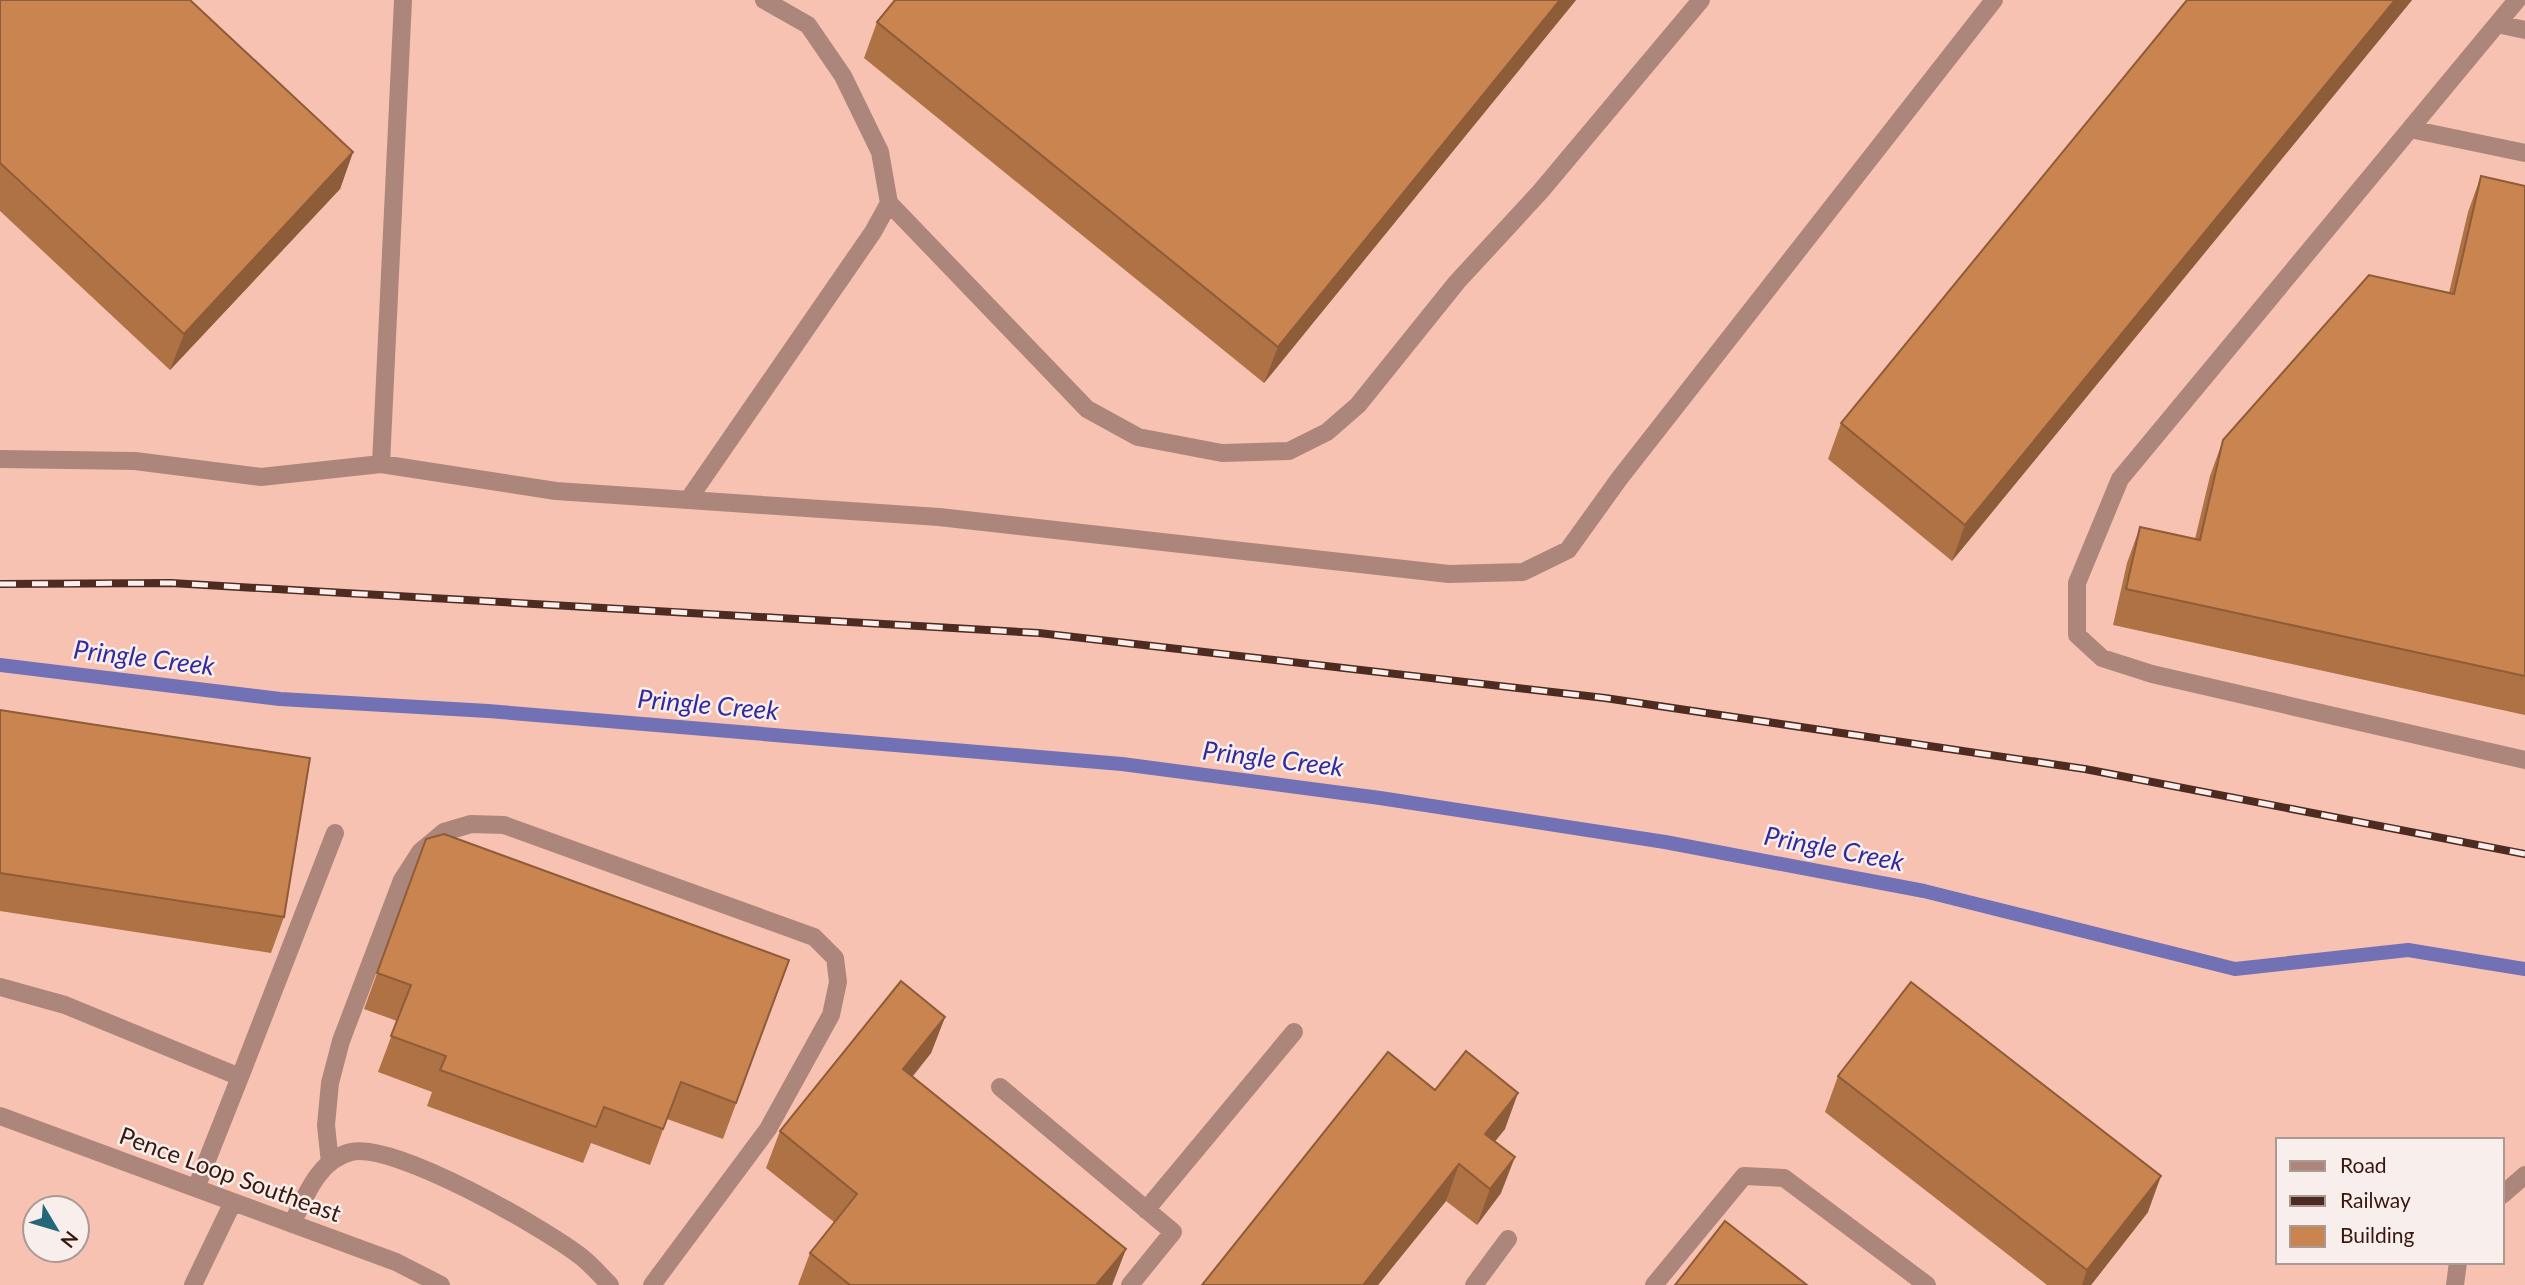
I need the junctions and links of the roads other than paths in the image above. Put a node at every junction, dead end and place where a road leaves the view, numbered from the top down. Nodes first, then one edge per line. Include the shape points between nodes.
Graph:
1 (403, 0) edge
2 (764, 0) edge
3 (1701, 0) edge
4 (1994, 0) edge
5 (2517, 0) edge
6 (2497, 24) junction
7 (2525, 30) edge
8 (2410, 129) junction
9 (2525, 153) edge
10 (889, 203) junction
11 (0, 459) edge
12 (381, 464) junction
13 (688, 500) junction
14 (2525, 760) edge
15 (335, 833) dead end
16 (0, 987) edge
17 (1294, 1032) dead end
18 (240, 1077) junction
19 (1000, 1087) dead end
20 (0, 1116) edge
21 (330, 1163) junction
22 (2525, 1175) edge
23 (196, 1188) junction
24 (2504, 1193) edge
25 (233, 1202) junction
26 (1146, 1210) junction
27 (292, 1224) junction
28 (1508, 1239) dead end
29 (2458, 1264) edge
30 (193, 1285) edge
31 (441, 1285) edge
32 (610, 1285) edge
33 (652, 1285) edge
34 (1130, 1285) edge
35 (1474, 1285) edge
36 (1654, 1285) edge
37 (1927, 1285) edge
38 (2455, 1285) edge

1 - 12 street
2 - 10 street via 808,25 843,76 880,152
3 - 10 street via 1540,192 1457,282 1358,405 1327,432 1289,450 1222,453 1138,437 1087,409
4 - 13 street via 1568,550 1523,572 1449,574 939,517
5 - 6 street
6 - 7 street
6 - 8 street
8 - 9 street
8 - 14 street via 2120,479 2077,583 2077,635 2102,658 2152,674
10 - 13 street
11 - 12 street via 135,461 261,477
12 - 13 street via 556,491
15 - 18 street
16 - 18 street via 65,1005
17 - 26 street
18 - 23 street
19 - 26 street
20 - 23 street, Pence Loop Southeast
21 - 27 street via 310,1186
21 - 32 street via 352,1152 382,1153 484,1195 580,1255
21 - 33 street via 326,1125 341,1041 402,880 420,852 444,832 471,824 503,825 814,937 835,958 838,982 831,1015 768,1129
22 - 24 street
23 - 25 street, Pence Loop Southeast
25 - 27 street, Pence Loop Southeast
25 - 30 street
26 - 34 street via 1173,1232
27 - 31 street, Pence Loop Southeast via 396,1262
28 - 35 street
29 - 38 street
36 - 37 street via 1744,1176 1784,1178

